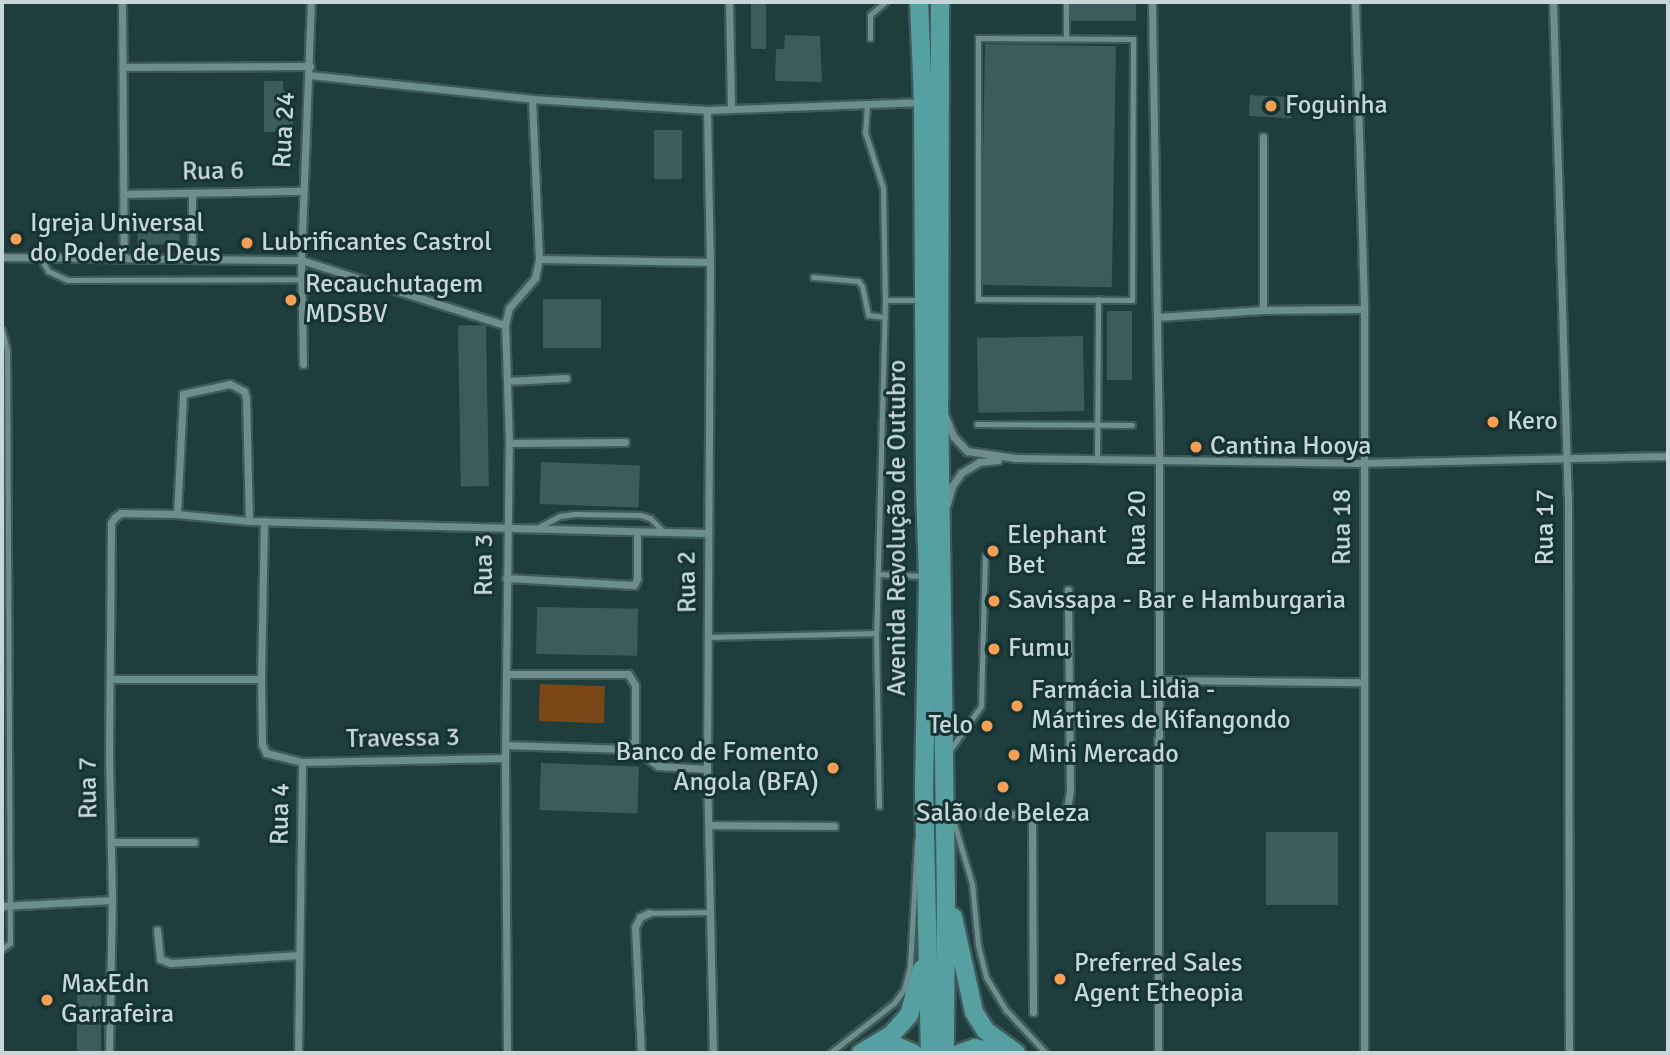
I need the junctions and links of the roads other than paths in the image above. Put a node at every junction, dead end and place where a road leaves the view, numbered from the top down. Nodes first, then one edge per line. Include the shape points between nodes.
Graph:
1 (122, 2) edge
2 (311, 2) edge
3 (729, 2) edge
4 (885, 2) edge
5 (919, 2) edge
6 (940, 2) edge
7 (1066, 2) edge
8 (1152, 2) edge
9 (1355, 2) edge
10 (1553, 2) edge
11 (870, 38) dead end
12 (1066, 38) junction
13 (310, 66) junction
14 (123, 67) junction
15 (309, 75) junction
16 (531, 99) junction
17 (923, 102) junction
18 (867, 105) junction
19 (731, 108) junction
20 (707, 110) junction
21 (1262, 137) dead end
22 (303, 191) junction
23 (192, 193) junction
24 (124, 194) junction
25 (2, 257) edge
26 (40, 257) junction
27 (124, 258) junction
28 (192, 259) junction
29 (539, 259) junction
30 (301, 260) junction
31 (710, 262) junction
32 (813, 277) dead end
33 (301, 279) junction
34 (1098, 299) junction
35 (885, 300) junction
36 (924, 300) junction
37 (1364, 309) junction
38 (1263, 310) junction
39 (885, 317) junction
40 (1158, 317) junction
41 (505, 325) junction
42 (2, 330) edge
43 (303, 364) dead end
44 (566, 378) dead end
45 (507, 381) junction
46 (939, 399) junction
47 (977, 424) dead end
48 (1097, 424) junction
49 (1132, 425) dead end
50 (625, 442) dead end
51 (509, 443) junction
52 (1567, 456) junction
53 (1668, 456) edge
54 (1015, 458) junction
55 (1097, 460) junction
56 (1159, 462) junction
57 (1364, 463) junction
58 (177, 514) junction
59 (249, 521) junction
60 (264, 521) junction
61 (942, 522) junction
62 (506, 527) junction
63 (536, 528) junction
64 (637, 532) junction
65 (664, 532) junction
66 (708, 533) junction
67 (985, 556) dead end
68 (878, 574) junction
69 (928, 577) junction
70 (506, 578) junction
71 (1068, 590) dead end
72 (876, 632) junction
73 (709, 637) junction
74 (507, 674) junction
75 (111, 679) junction
76 (261, 679) junction
77 (1160, 680) junction
78 (1363, 682) junction
79 (506, 745) junction
80 (632, 747) junction
81 (505, 758) junction
82 (944, 758) junction
83 (302, 762) junction
84 (707, 769) junction
85 (944, 789) junction
86 (924, 790) junction
87 (879, 806) dead end
88 (951, 813) junction
89 (1031, 815) junction
90 (709, 825) junction
91 (834, 826) dead end
92 (111, 842) junction
93 (194, 842) dead end
94 (946, 892) junction
95 (112, 900) junction
96 (5, 906) edge
97 (711, 912) junction
98 (649, 913) joint
99 (157, 930) dead end
100 (929, 932) junction
101 (2, 948) edge
102 (299, 955) junction
103 (1033, 1012) dead end
104 (109, 1053) edge
105 (298, 1053) edge
106 (507, 1053) edge
107 (641, 1053) edge
108 (713, 1053) edge
109 (830, 1053) edge
110 (861, 1053) edge
111 (870, 1053) edge
112 (913, 1053) edge
113 (930, 1053) edge
114 (945, 1053) edge
115 (960, 1053) edge
116 (997, 1053) edge
117 (1016, 1053) edge
118 (1046, 1053) edge
119 (1158, 1053) edge
120 (1364, 1053) edge
121 (1569, 1053) edge

1 - 14 street
2 - 13 street, Rua 24
3 - 19 street
4 - 11 lane via 870,15
5 - 17 main road, Avenida Revolução de Outubro
6 - 46 main road, Avenida Revolução de Outubro
7 - 12 lane
8 - 40 street, Rua 20
9 - 37 street, Rua 18
10 - 52 street, Rua 17
12 - 34 lane via 1132,39 1132,300
12 - 34 lane via 978,38 978,299
13 - 14 street
13 - 15 street, Rua 24
14 - 24 street
15 - 16 street
15 - 22 street, Rua 24
16 - 20 street
16 - 29 street
17 - 18 street
17 - 36 main road, Avenida Revolução de Outubro
18 - 19 street
18 - 35 lane via 865,132 883,188
19 - 20 street
20 - 31 street, Rua 2
21 - 38 street
22 - 23 street, Rua 6
22 - 30 street, Rua 24
23 - 24 street, Rua 6
23 - 28 street
24 - 27 street
25 - 26 street
26 - 27 street
26 - 33 lane via 47,271 67,280
27 - 28 street
28 - 30 street
29 - 31 street
29 - 41 street, Rua 3 via 535,278 509,308
30 - 33 street, Rua 24
30 - 41 street
31 - 66 street, Rua 2
32 - 39 lane via 858,281 868,315
33 - 43 street, Rua 24
34 - 48 lane
35 - 36 lane
35 - 39 lane
36 - 69 main road, Avenida Revolução de Outubro
37 - 38 street
37 - 57 street, Rua 18
38 - 40 street
39 - 68 lane
40 - 56 street, Rua 20
41 - 45 street, Rua 3
42 - 96 lane via 7,350
44 - 45 street
45 - 51 street, Rua 3
46 - 54 street via 953,436 967,451
46 - 61 main road, Avenida Revolução de Outubro
47 - 48 lane
48 - 49 lane
48 - 55 lane
50 - 51 street
51 - 62 street, Rua 3
52 - 53 street
52 - 57 street
52 - 121 street, Rua 17
54 - 55 street
54 - 61 street via 979,462 961,473 952,486
55 - 56 street
56 - 57 street
56 - 77 street, Rua 20
57 - 78 street, Rua 18
58 - 59 street
58 - 59 street via 180,400 189,391 230,384 244,391 246,398
58 - 75 street, Rua 7 via 121,513 111,523
59 - 60 street
60 - 62 street
60 - 76 street, Rua 4
61 - 82 main road, Avenida Revolução de Outubro
62 - 63 street
62 - 70 street, Rua 3
63 - 64 street
63 - 65 lane via 560,516 640,515
64 - 65 street
64 - 70 street via 634,585
65 - 66 street
66 - 73 street, Rua 2
67 - 82 lane via 981,706
68 - 69 lane
68 - 72 lane
69 - 86 main road, Avenida Revolução de Outubro
70 - 74 street, Rua 3
71 - 89 street via 1069,801 1061,814
72 - 73 lane
72 - 87 lane
73 - 84 street, Rua 2
74 - 79 street, Rua 3
74 - 80 street via 628,674 635,685
75 - 76 street
75 - 92 street, Rua 7
76 - 83 street, Rua 4 via 266,753
77 - 78 street
77 - 119 street, Rua 20
78 - 120 street, Rua 18
79 - 80 street
79 - 81 street, Rua 3
80 - 84 street via 658,766
81 - 83 street, Travessa 3
81 - 106 street, Rua 3
82 - 85 main road, Avenida Revolução de Outubro
83 - 102 street, Rua 4
84 - 90 street, Rua 2
85 - 88 lane
85 - 94 main road, Avenida Revolução de Outubro
86 - 100 main road, Avenida Revolução de Outubro
86 - 109 lane via 915,855 910,965 904,989 894,1003
88 - 89 street
88 - 118 lane via 972,884 986,977 1006,1010
89 - 103 street
90 - 91 street
90 - 97 street, Rua 2
92 - 93 street
92 - 95 street, Rua 7
94 - 114 main road, Avenida Revolução de Outubro
94 - 117 main road via 974,1013 986,1031
95 - 96 street
95 - 104 street, Rua 7
96 - 101 lane via 10,943
97 - 98 lane
97 - 108 street, Rua 2
98 - 107 street via 635,927
99 - 102 street via 164,962
100 - 110 main road via 909,1015 891,1035
100 - 113 main road, Avenida Revolução de Outubro
102 - 105 street, Rua 4
111 - 112 main road via 894,1045
115 - 116 main road via 975,1048

